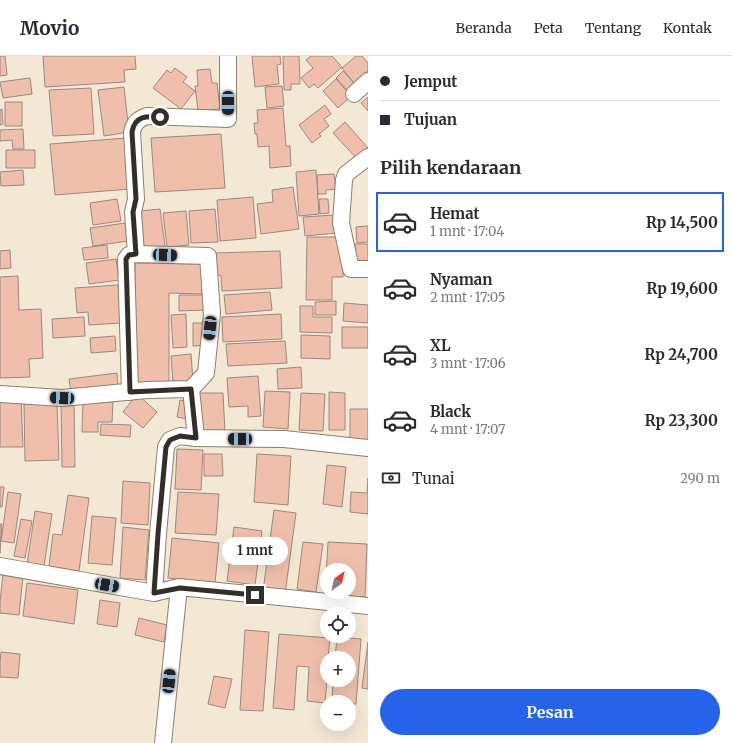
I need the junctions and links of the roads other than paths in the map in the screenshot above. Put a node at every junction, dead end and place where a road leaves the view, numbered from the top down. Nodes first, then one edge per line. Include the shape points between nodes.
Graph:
1 (228, 56) edge
2 (368, 81) edge
3 (354, 94) dead end
4 (368, 157) edge
5 (136, 254) junction
6 (368, 269) edge
7 (191, 389) junction
8 (130, 392) junction
9 (0, 394) edge
10 (196, 438) junction
11 (368, 448) edge
12 (0, 566) edge
13 (180, 588) junction
14 (154, 593) junction
15 (368, 606) edge
16 (163, 743) edge

1 - 5 street via 228,119 147,116 134,124 132,132 136,199 133,212
2 - 3 street
4 - 6 street via 346,174 341,223 351,269
5 - 7 street via 208,256 212,314 206,373
5 - 8 street via 129,255 126,259
7 - 8 street
7 - 10 street
8 - 9 street via 62,398
10 - 11 street via 284,439
10 - 14 street via 180,436 170,440 166,447
12 - 14 street
13 - 14 street
13 - 15 street
13 - 16 street

